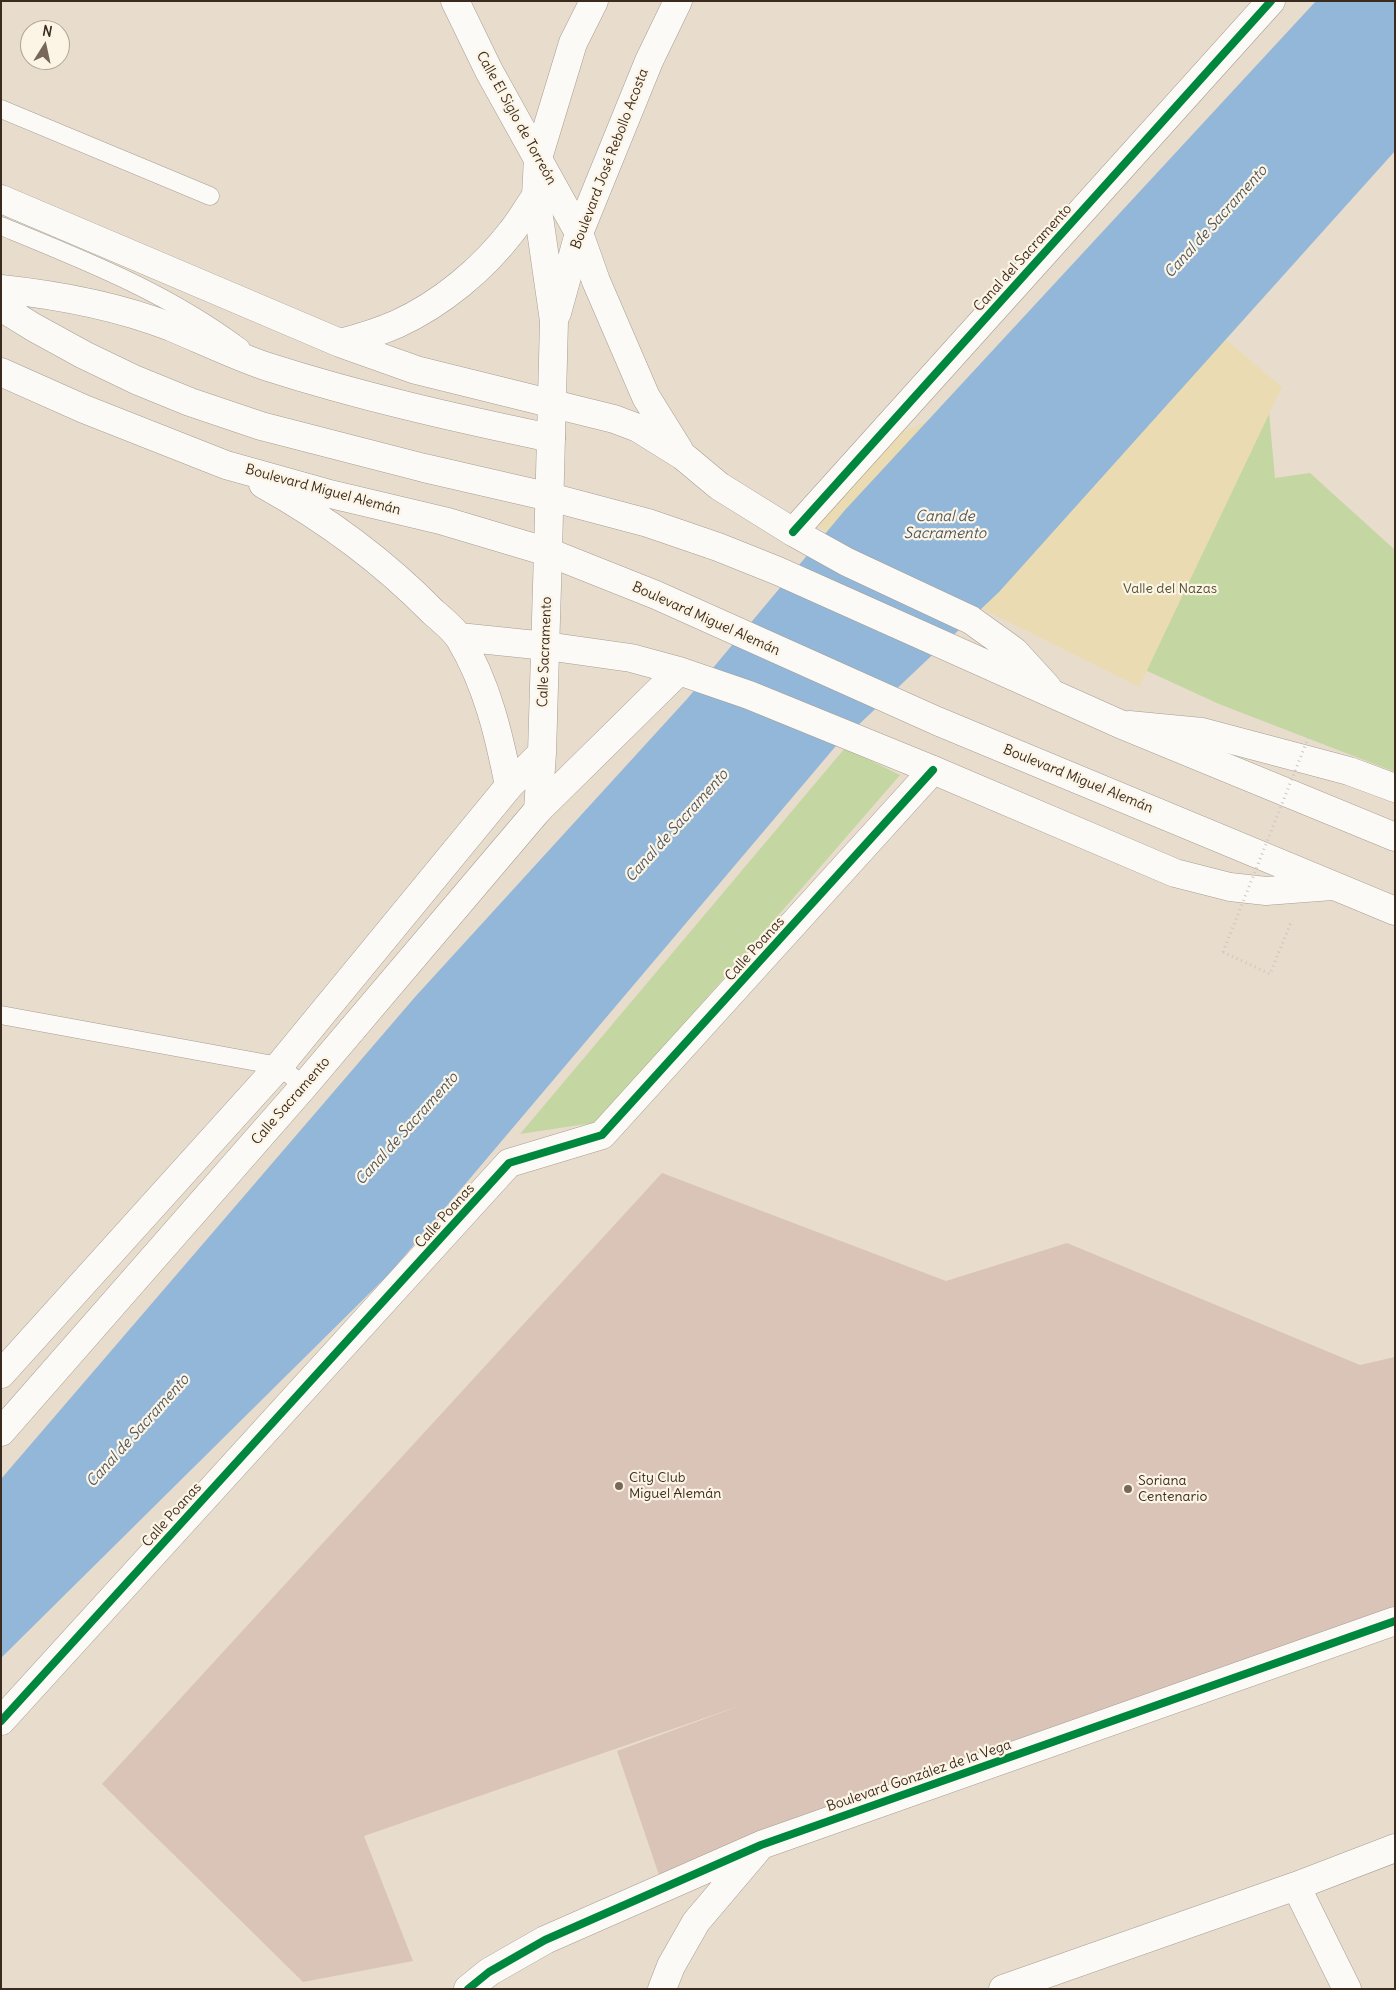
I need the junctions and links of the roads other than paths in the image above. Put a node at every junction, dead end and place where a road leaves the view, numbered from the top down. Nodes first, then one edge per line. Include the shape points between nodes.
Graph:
1 (455, 1) edge
2 (594, 1) edge
3 (678, 1) edge
4 (1271, 1) edge
5 (1, 109) edge
6 (538, 158) junction
7 (210, 196) dead end
8 (536, 196) junction
9 (1, 199) edge
10 (1, 226) edge
11 (579, 233) junction
12 (1, 290) edge
13 (1, 307) edge
14 (554, 321) junction
15 (340, 343) junction
16 (263, 365) junction
17 (1, 372) edge
18 (552, 404) junction
19 (551, 438) junction
20 (683, 456) junction
21 (226, 465) junction
22 (550, 497) junction
23 (793, 532) junction
24 (548, 552) junction
25 (459, 637) junction
26 (546, 646) junction
27 (679, 671) junction
28 (1053, 694) junction
29 (1120, 724) junction
30 (542, 753) junction
31 (933, 770) junction
32 (509, 786) junction
33 (1395, 788) edge
34 (538, 810) junction
35 (1395, 837) edge
36 (1336, 886) junction
37 (1395, 911) edge
38 (1, 1015) edge
39 (279, 1066) junction
40 (304, 1086) junction
41 (1, 1374) edge
42 (1, 1432) edge
43 (1393, 1622) edge
44 (1, 1721) edge
45 (761, 1845) junction
46 (1395, 1848) edge
47 (1296, 1886) junction
48 (468, 1989) edge
49 (662, 1989) edge
50 (1003, 1989) edge
51 (1347, 1989) edge

1 - 6 main road, Calle El Siglo de Torreón via 489,71
2 - 6 main road, Boulevard José Rebollo Acosta via 573,43
3 - 11 main road, Boulevard José Rebollo Acosta via 649,61
4 - 23 main road, Canal del Sacramento
5 - 7 lane
6 - 8 main road, Boulevard José Rebollo Acosta
6 - 11 main road, Calle El Siglo de Torreón
8 - 14 main road, Boulevard José Rebollo Acosta
8 - 15 main road via 506,238 452,290 398,323
9 - 15 main road
10 - 16 lane via 149,290 210,325
11 - 14 main road, Boulevard José Rebollo Acosta
11 - 20 main road, Calle El Siglo de Torreón via 646,397
12 - 16 main road via 90,303 130,314
13 - 22 main road via 84,355 190,402 261,426 333,445
14 - 18 main road, Boulevard José Rebollo Acosta
15 - 18 main road via 416,370
16 - 19 main road via 317,382
17 - 21 main road, Boulevard Miguel Alemán
18 - 19 main road, Boulevard José Rebollo Acosta
18 - 20 main road via 614,418 638,428
19 - 22 main road, Boulevard José Rebollo Acosta
20 - 23 main road via 719,486
21 - 24 main road, Boulevard Miguel Alemán via 444,521
21 - 25 main road via 313,515 354,544 391,573
22 - 24 main road, Boulevard José Rebollo Acosta
22 - 28 main road via 648,522 718,547
23 - 28 main road via 847,562 971,620 1014,650
24 - 26 main road, Calle Sacramento
24 - 36 main road, Boulevard Miguel Alemán via 656,595 937,721
25 - 26 main road
25 - 32 main road via 492,711
26 - 27 main road via 631,658
26 - 30 main road, Calle Sacramento
27 - 31 main road via 749,695
27 - 34 main road
28 - 29 main road
29 - 33 main road via 1202,732 1349,771
29 - 35 main road
30 - 32 main road
30 - 34 main road, Calle Sacramento
31 - 36 main road via 1176,873 1230,887 1266,891
31 - 44 main road, Calle Poanas via 602,1135 509,1163
32 - 39 main road
34 - 40 main road, Calle Sacramento
36 - 37 main road, Boulevard Miguel Alemán
38 - 39 lane
39 - 40 lane
39 - 41 main road
40 - 42 main road, Calle Sacramento
43 - 45 main road, Boulevard González de la Vega
45 - 48 main road, Boulevard González de la Vega via 545,1940 489,1972
45 - 49 main road via 696,1922
46 - 47 main road
47 - 50 main road
47 - 51 main road

